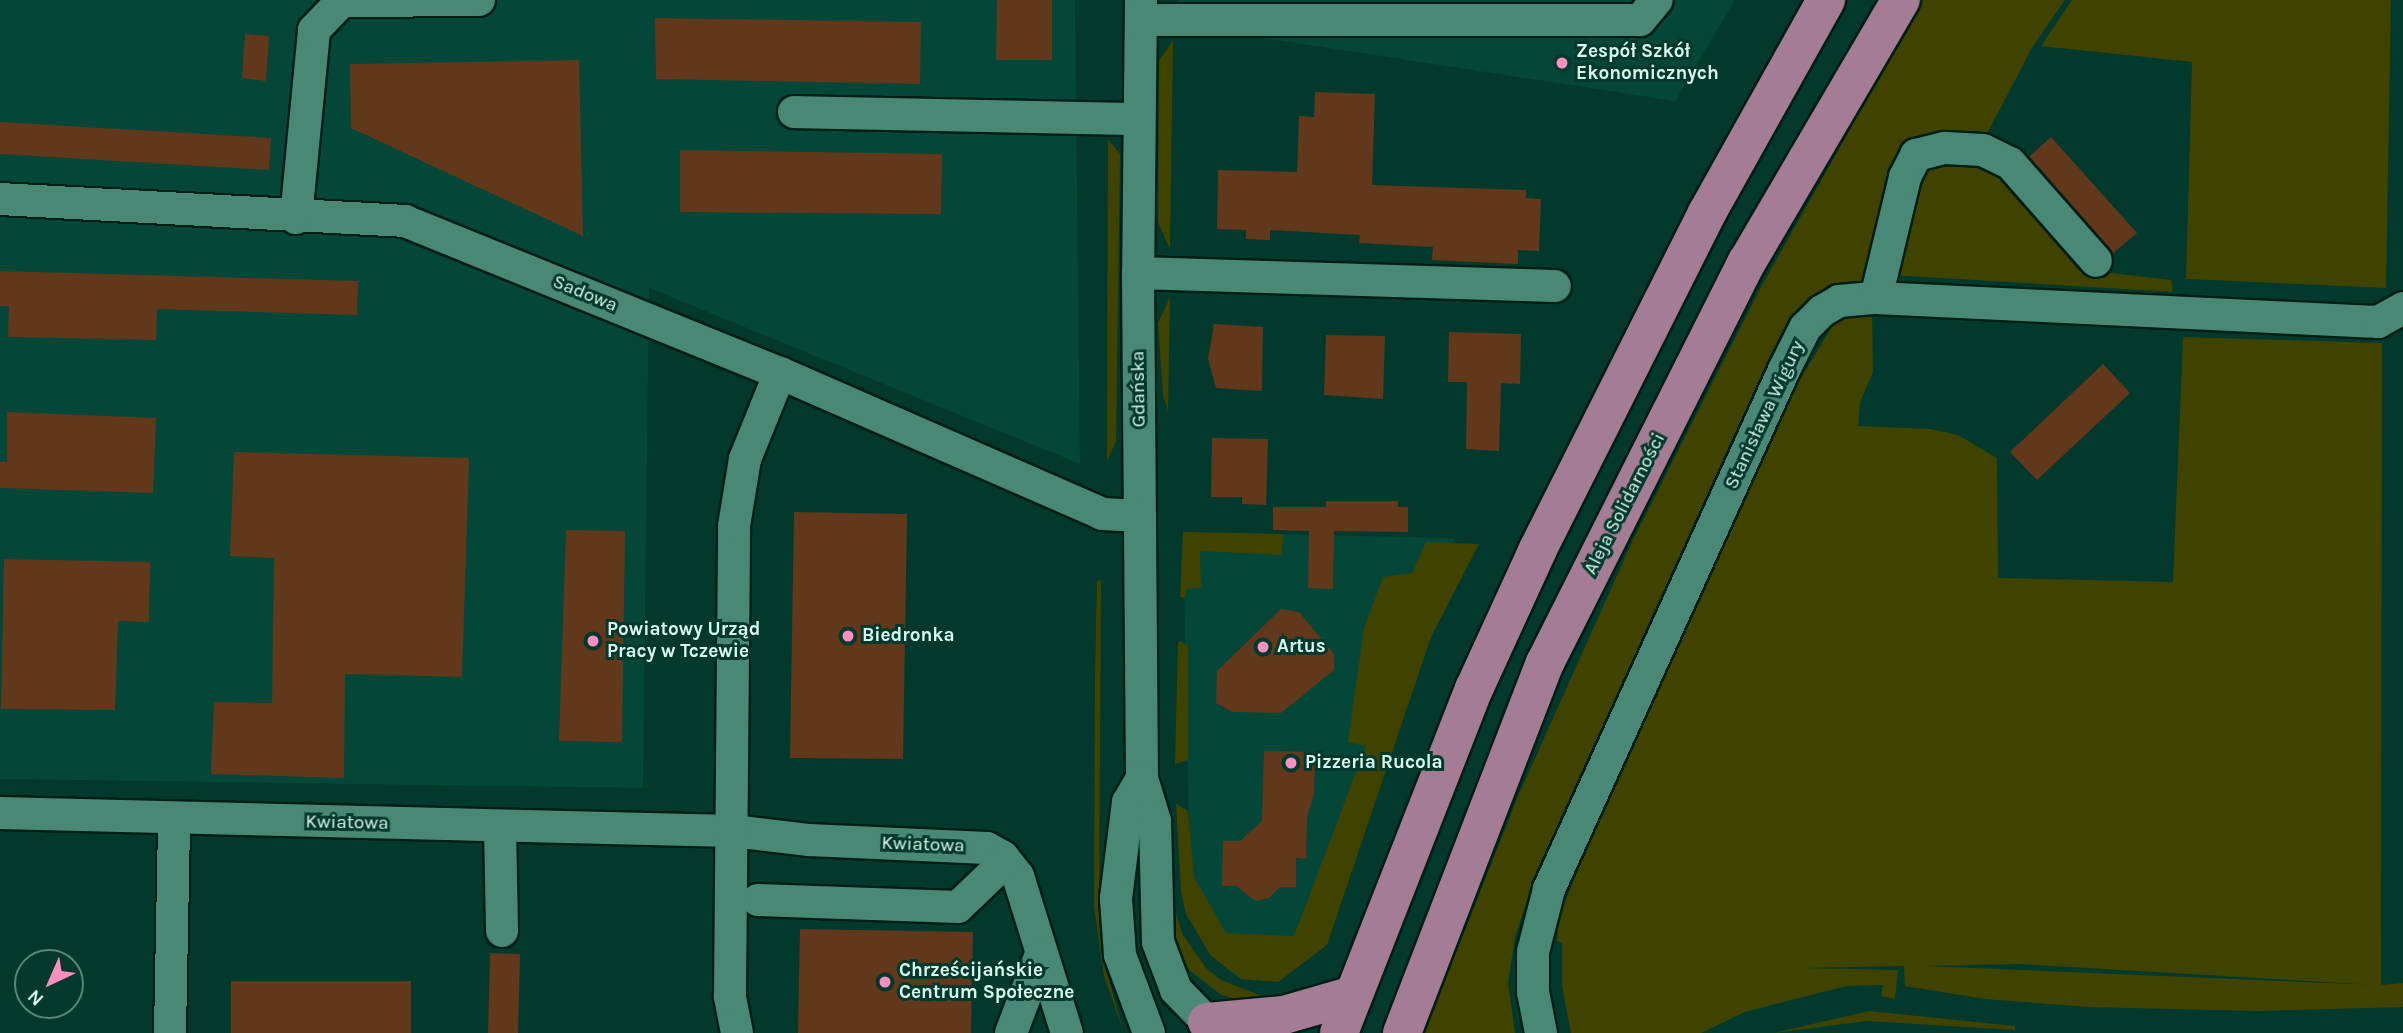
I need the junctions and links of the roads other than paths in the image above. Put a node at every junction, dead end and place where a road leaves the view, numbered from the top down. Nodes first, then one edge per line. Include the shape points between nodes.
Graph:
1 (342, 0) edge
2 (479, 0) edge
3 (1657, 0) edge
4 (1826, 0) edge
5 (1901, 0) edge
6 (1141, 10) edge
7 (794, 112) dead end
8 (1139, 120) junction
9 (0, 199) edge
10 (296, 218) junction
11 (2096, 261) dead end
12 (1138, 273) junction
13 (1555, 286) dead end
14 (1876, 298) junction
15 (2403, 308) edge
16 (780, 373) junction
17 (1140, 516) junction
18 (1142, 778) junction
19 (0, 813) edge
20 (174, 819) junction
21 (500, 826) junction
22 (733, 831) junction
23 (997, 854) junction
24 (758, 900) dead end
25 (502, 930) dead end
26 (1041, 954) junction
27 (1353, 995) junction
28 (1212, 1028) edge
29 (1541, 1032) edge
30 (170, 1033) edge
31 (737, 1033) edge
32 (1012, 1033) edge
33 (1066, 1033) edge
34 (1149, 1033) edge
35 (1339, 1033) edge
36 (1402, 1033) edge

1 - 2 street
1 - 10 street via 314,30
3 - 6 street via 1640,20
4 - 27 main road via 1707,212 1580,460 1474,689
5 - 36 main road, Aleja Solidarności via 1747,262 1545,663
6 - 8 street, Gdańska
7 - 8 street
8 - 12 street, Gdańska
9 - 10 street, Sadowa
10 - 16 street, Sadowa via 405,221
11 - 14 street via 2010,163 1983,150 1945,148 1916,155 1905,177
12 - 13 street
12 - 17 street, Gdańska
14 - 15 street, Stanisława Wigury via 2378,322
14 - 29 street, Stanisława Wigury via 1839,301 1822,311 1805,328 1773,396 1539,914 1533,992
16 - 17 street, Sadowa via 1102,514
16 - 22 street via 744,459 734,526
17 - 18 street, Gdańska
18 - 28 street, Gdańska via 1155,821 1158,942 1176,990
18 - 34 street, Gdańska via 1128,802 1116,898 1120,955
19 - 20 street, Kwiatowa
20 - 21 street, Kwiatowa
20 - 30 street
21 - 22 street, Kwiatowa
21 - 25 street
22 - 23 street, Kwiatowa
22 - 31 street via 730,996
23 - 24 street via 958,907
23 - 26 street via 1018,876
26 - 32 street
26 - 33 street
27 - 28 main road via 1284,1015
27 - 35 main road

